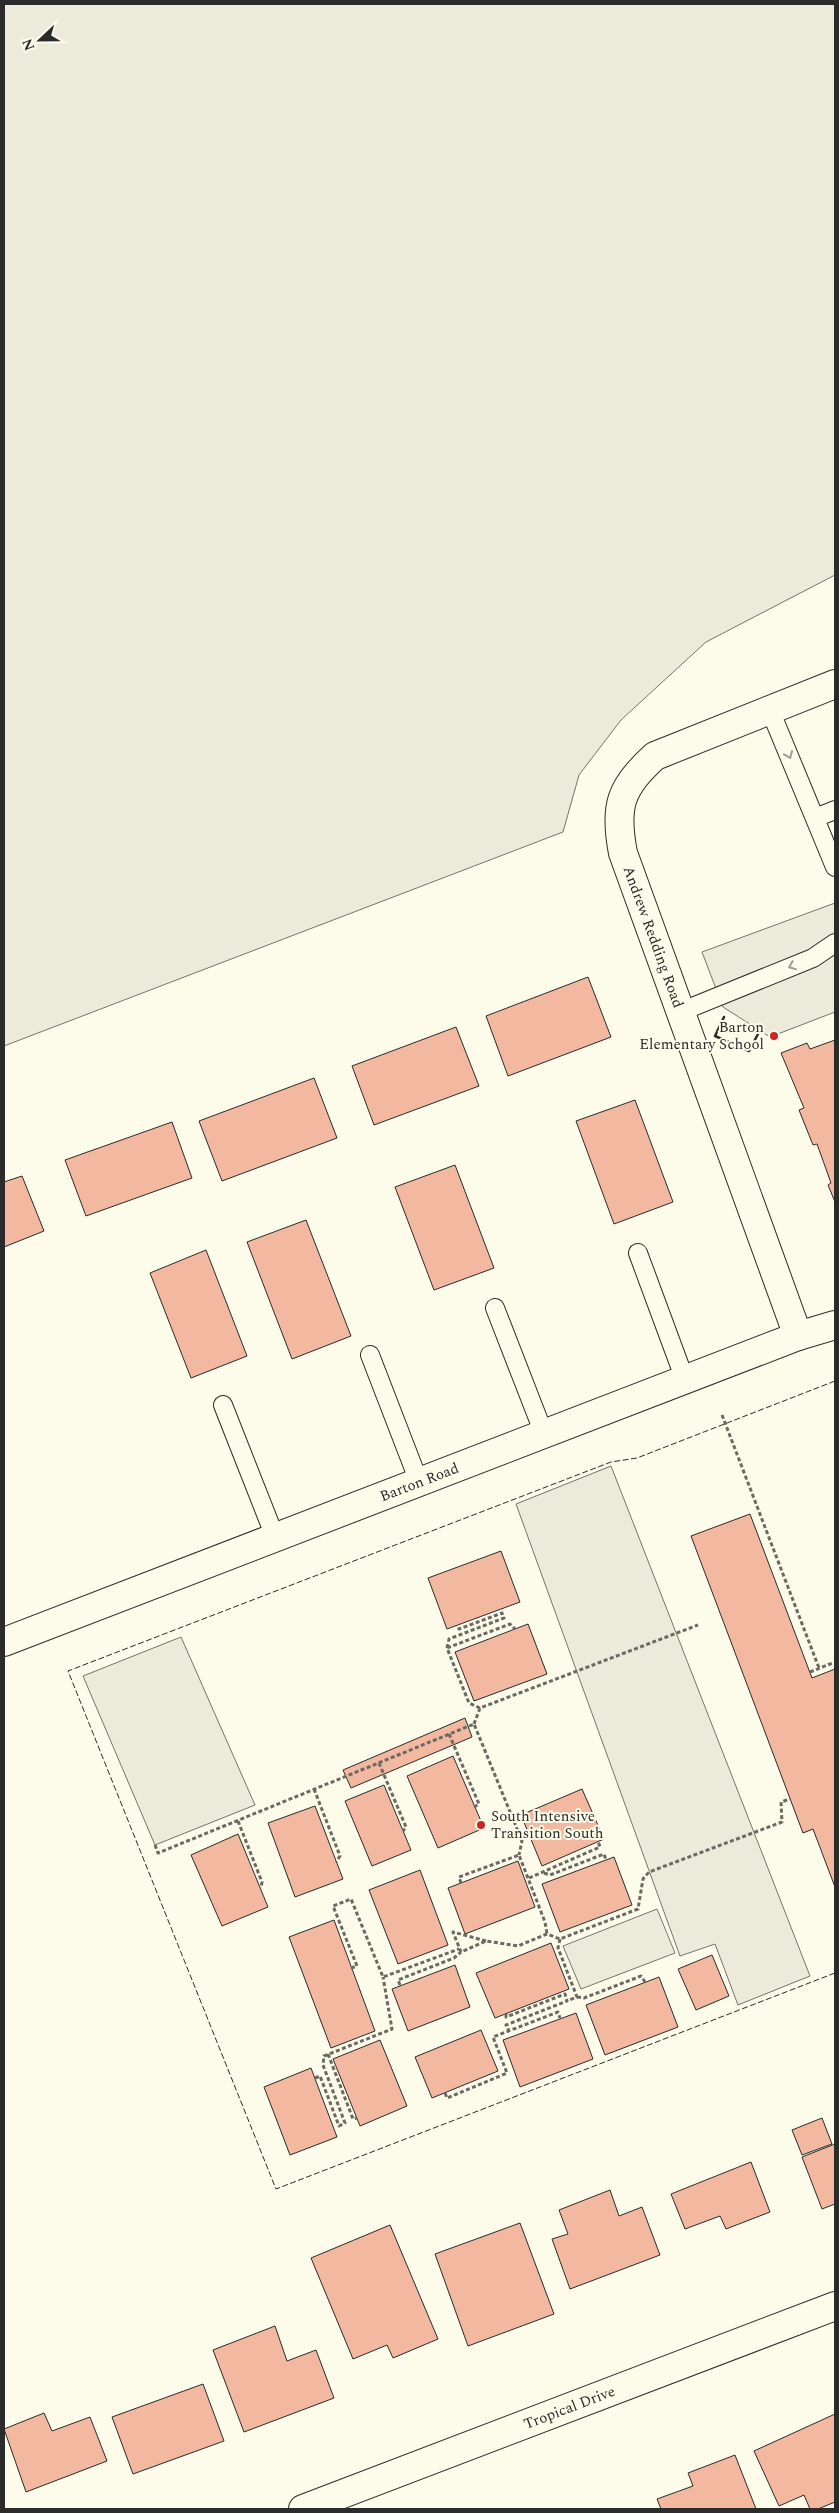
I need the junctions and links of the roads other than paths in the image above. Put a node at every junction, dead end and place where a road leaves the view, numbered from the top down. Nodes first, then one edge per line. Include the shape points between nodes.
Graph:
1 (835, 684) edge
2 (770, 710) junction
3 (835, 810) edge
4 (815, 818) junction
5 (835, 867) edge
6 (835, 943) edge
7 (680, 1012) junction
8 (638, 1253) dead end
9 (496, 1308) dead end
10 (835, 1326) edge
11 (798, 1336) junction
12 (370, 1356) dead end
13 (686, 1380) junction
14 (222, 1405) dead end
15 (544, 1434) junction
16 (419, 1482) junction
17 (275, 1537) junction
18 (4, 1642) edge
19 (835, 2306) edge
20 (303, 2509) edge

1 - 2 street, Andrew Redding Road
2 -> 4 lane
2 - 7 street, Andrew Redding Road via 655,756 634,774 622,798 617,826 623,853
3 - 4 lane
4 - 5 lane
6 -> 7 lane via 813,958
7 - 11 street, Andrew Redding Road
8 - 13 lane
9 - 15 lane
10 - 11 street, Barton Road
11 - 13 street, Barton Road
12 - 16 lane
13 - 15 street, Barton Road
14 - 17 lane
15 - 16 street, Barton Road
16 - 17 street, Barton Road
17 - 18 street, Barton Road
19 - 20 street, Tropical Drive

